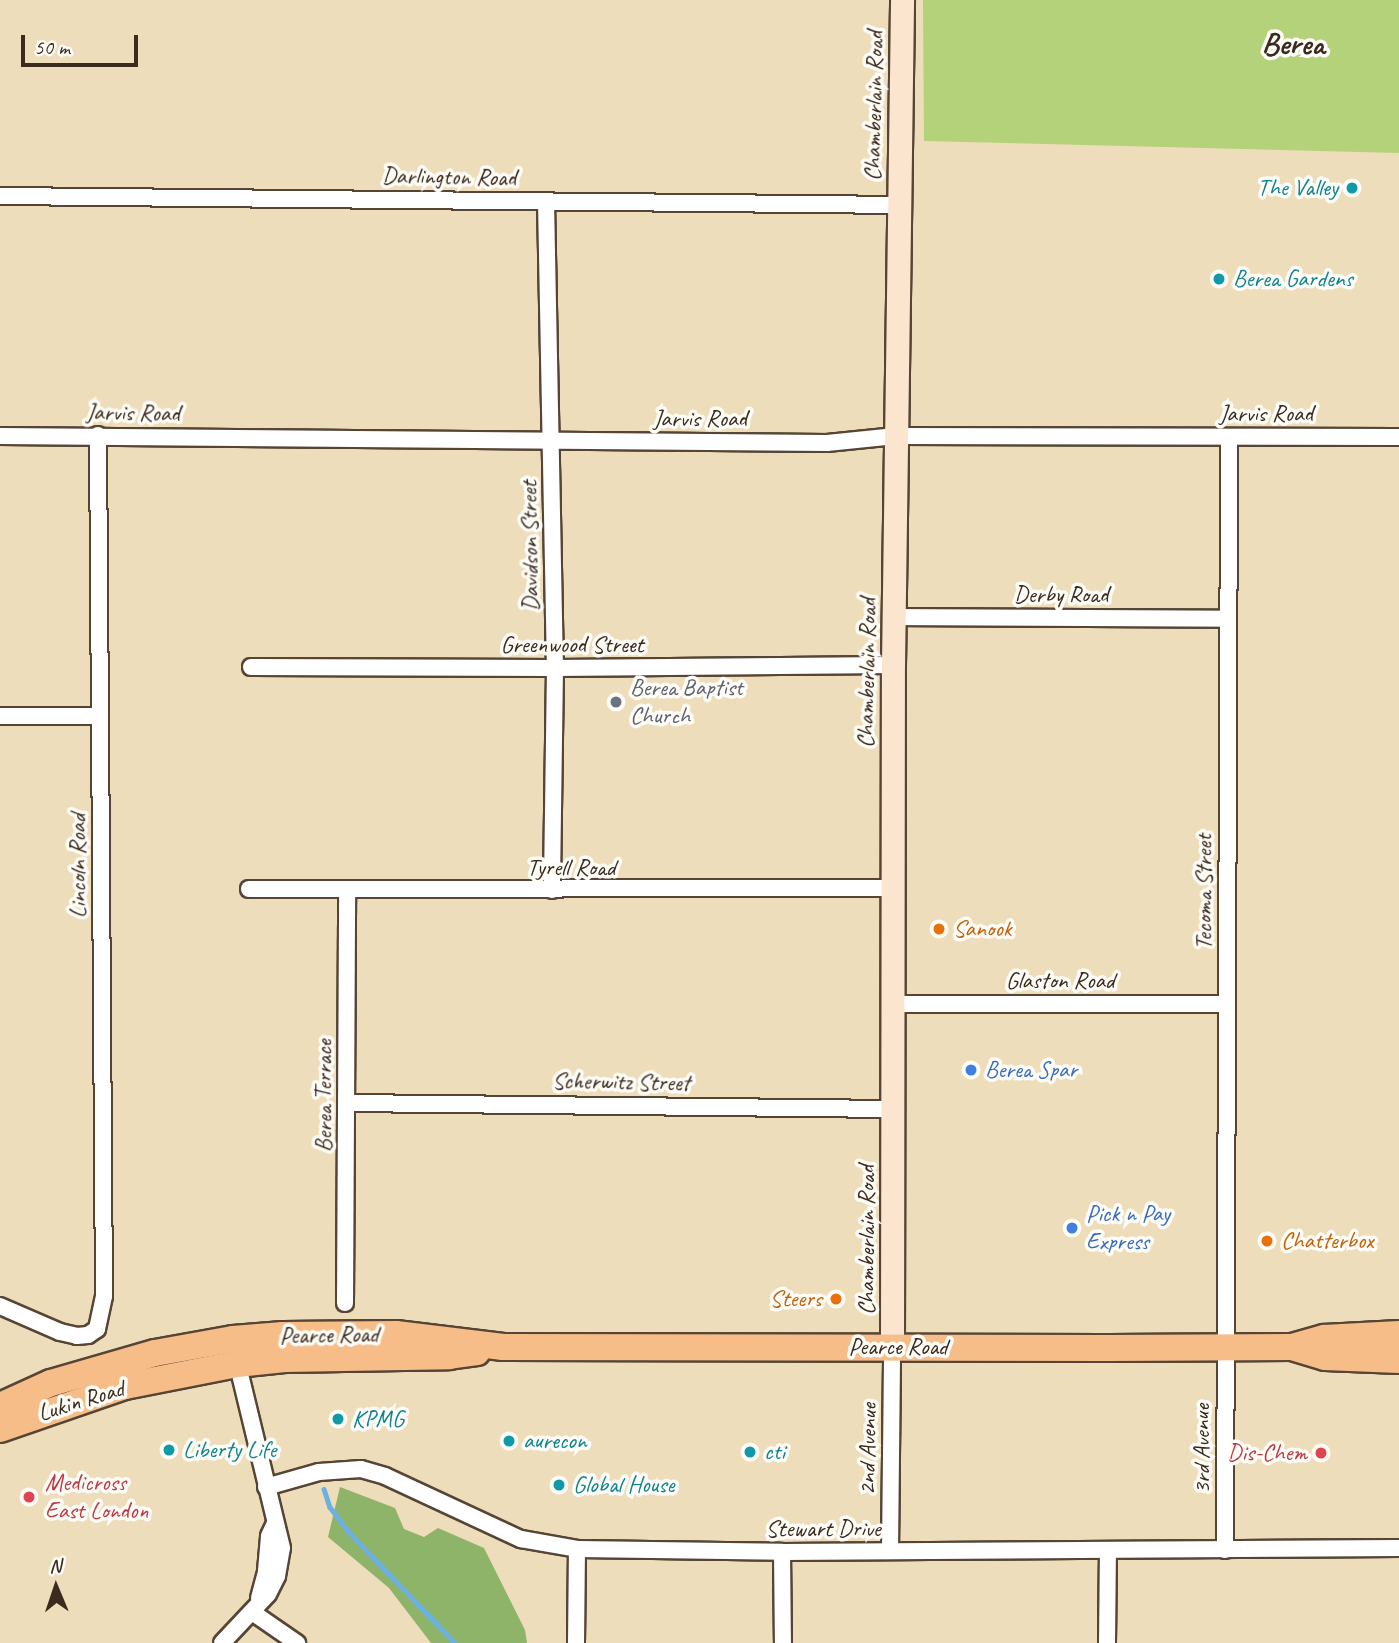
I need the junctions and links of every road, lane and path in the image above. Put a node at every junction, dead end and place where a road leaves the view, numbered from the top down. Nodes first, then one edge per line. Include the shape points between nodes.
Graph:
1 (902, 0) edge
2 (0, 196) edge
3 (546, 201) junction
4 (898, 205) junction
5 (98, 435) junction
6 (0, 436) edge
7 (896, 436) junction
8 (1229, 437) junction
9 (1399, 437) edge
10 (551, 441) junction
11 (894, 617) junction
12 (1228, 619) junction
13 (893, 665) junction
14 (251, 667) dead end
15 (555, 668) junction
16 (0, 716) edge
17 (99, 716) junction
18 (894, 888) junction
19 (249, 889) dead end
20 (552, 890) junction
21 (348, 891) junction
22 (894, 1003) junction
23 (1226, 1004) junction
24 (347, 1103) junction
25 (894, 1109) junction
26 (345, 1303) dead end
27 (0, 1306) edge
28 (1399, 1334) edge
29 (892, 1347) junction
30 (1224, 1347) junction
31 (1292, 1347) junction
32 (235, 1351) junction
33 (1399, 1360) edge
34 (159, 1365) junction
35 (0, 1406) edge
36 (0, 1429) edge
37 (266, 1487) junction
38 (577, 1549) junction
39 (1399, 1549) edge
40 (1225, 1550) junction
41 (890, 1551) junction
42 (1108, 1551) junction
43 (782, 1552) junction
44 (254, 1609) junction
45 (222, 1643) edge
46 (297, 1643) edge
47 (576, 1643) edge
48 (783, 1643) edge
49 (1107, 1643) edge

1 - 4 street, Chamberlain Road
2 - 3 street, Darlington Road
3 - 4 street, Darlington Road
3 - 10 street, Davidson Street
4 - 7 street, Chamberlain Road
5 - 6 street, Jarvis Road
5 - 10 street, Jarvis Road
5 - 17 street, Lincoln Road
7 - 8 street, Jarvis Road
7 - 10 street, Jarvis Road via 827,443
7 - 11 street, Chamberlain Road
8 - 9 street, Jarvis Road
8 - 12 street, Tecoma Street
10 - 15 street, Davidson Street
11 - 12 street, Derby Road
11 - 13 street, Chamberlain Road
12 - 23 street, Tecoma Street
13 - 15 street, Greenwood Street
13 - 18 street, Chamberlain Road
14 - 15 street, Greenwood Street
15 - 20 street, Davidson Street
16 - 17 street
17 - 27 street, Lincoln Road via 104,1296 97,1329 88,1335 60,1332
18 - 20 street, Tyrell Road
18 - 22 street, Chamberlain Road
19 - 21 street, Tyrell Road
20 - 21 street, Tyrell Road
21 - 24 street, Berea Terrace
22 - 23 street, Glaston Road
22 - 25 street, Chamberlain Road
23 - 30 street, Tecoma Street
24 - 25 street, Scherwitz Street
24 - 26 street, Berea Terrace
25 - 29 street, Chamberlain Road
28 - 31 main road, Pearce Road via 1324,1338
29 - 30 main road, Pearce Road
29 - 32 main road, Pearce Road via 503,1347 449,1356 285,1359
29 - 41 street, 2nd Avenue
30 - 31 main road, Pearce Road
30 - 40 street, 3rd Avenue
31 - 33 main road, Pearce Road via 1325,1357
32 - 34 main road, Pearce Road
32 - 37 street
34 - 35 main road, Lukin Road via 51,1383
34 - 36 main road, Lukin Road
37 - 38 street, Stewart Drive via 318,1472 361,1469 521,1539
37 - 44 street via 281,1535 282,1559 274,1584
38 - 43 street, Stewart Drive
38 - 47 street
39 - 40 street, Stewart Drive
40 - 42 street, Stewart Drive
41 - 42 street, Stewart Drive
41 - 43 street, Stewart Drive
42 - 49 street
43 - 48 street
44 - 45 street
44 - 46 street

